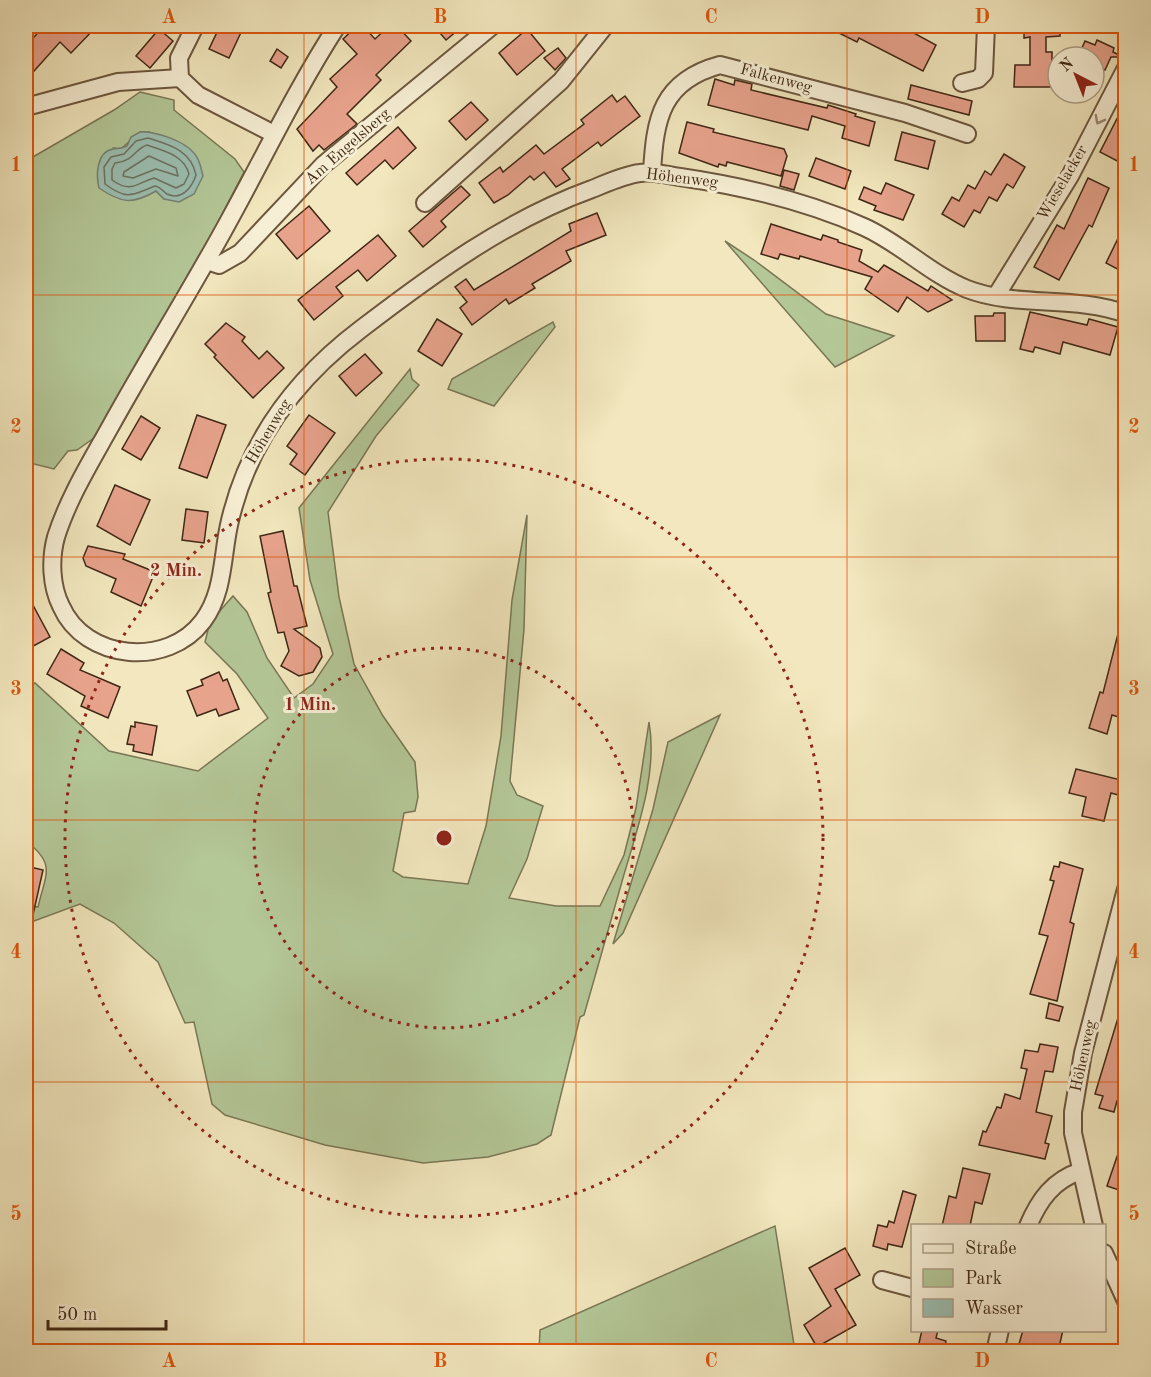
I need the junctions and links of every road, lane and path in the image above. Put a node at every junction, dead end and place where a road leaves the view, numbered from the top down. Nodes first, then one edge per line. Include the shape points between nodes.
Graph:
1 (195, 26) edge
2 (337, 26) edge
3 (492, 26) edge
4 (605, 26) edge
5 (986, 26) edge
6 (1125, 68) edge
7 (180, 78) junction
8 (962, 83) dead end
9 (26, 107) edge
10 (967, 134) dead end
11 (274, 135) junction
12 (652, 172) junction
13 (425, 203) dead end
14 (207, 261) junction
15 (996, 296) junction
16 (1125, 314) edge
17 (1125, 889) edge
18 (1081, 1172) junction
19 (1029, 1224) edge
20 (1094, 1224) edge
21 (1106, 1255) edge
22 (1119, 1269) edge
23 (882, 1280) dead end
24 (911, 1288) edge
25 (1125, 1301) edge
26 (1000, 1332) edge
27 (995, 1352) edge

1 - 7 street via 179,58
2 - 11 street, Höhenweg
3 - 14 street, Am Engelsberg via 323,165 240,253 219,265
4 - 13 street via 561,81
5 - 8 street via 984,73
6 -> 15 street, Wieselacker via 1070,176
7 - 9 street via 118,82
7 - 11 street via 198,94
10 - 12 street, Falkenweg via 905,113 720,65 693,77 665,103 656,124
11 - 14 street, Höhenweg
12 - 14 street, Höhenweg via 627,176 586,191 506,227 319,363 282,404 251,458 236,494 221,577 208,614 190,634 169,647 145,653 118,651 89,639 65,615 53,578 56,538 89,464
12 - 15 street, Höhenweg via 751,190 842,218 867,228 956,284
15 - 16 street, Höhenweg via 1084,304
17 - 18 street, Höhenweg via 1075,1093 1073,1133
18 - 19 street via 1061,1180 1047,1192
18 - 20 street, Höhenweg
21 - 22 street
22 - 25 street
23 - 24 street
26 - 27 street

